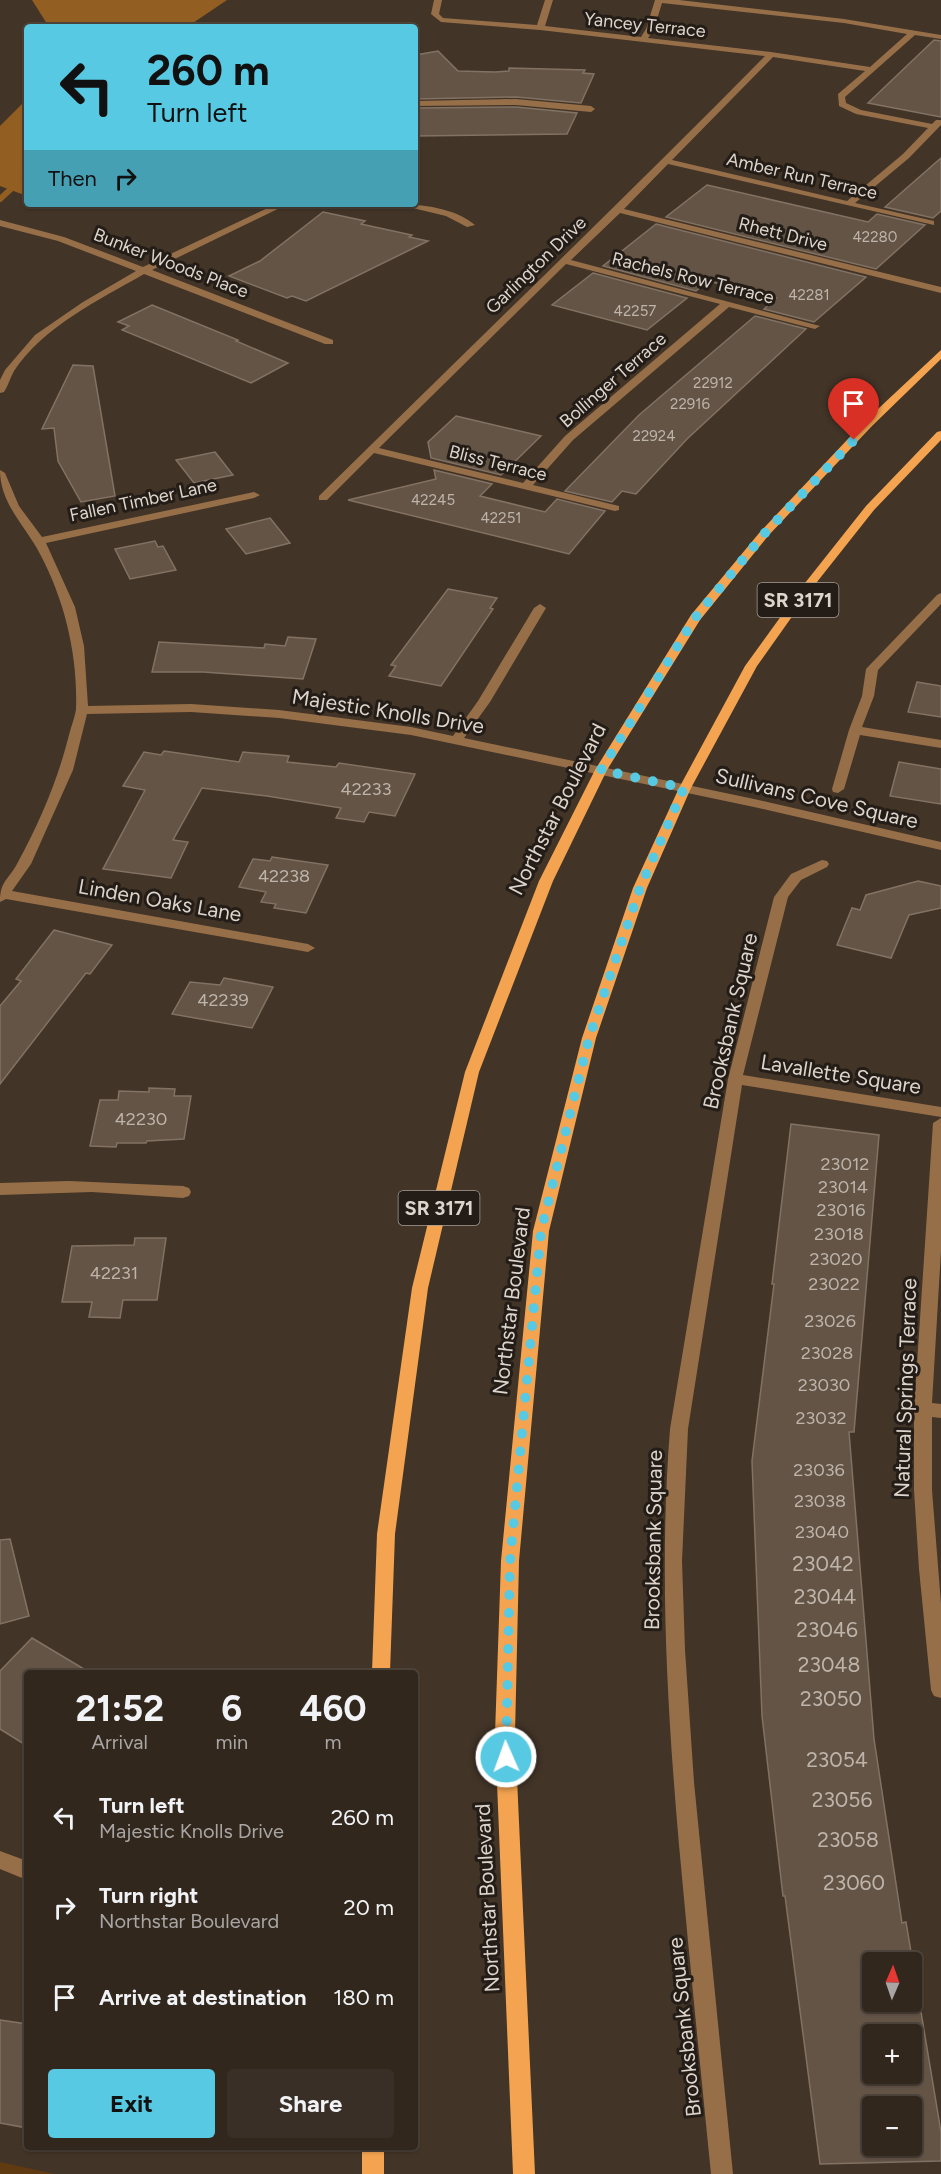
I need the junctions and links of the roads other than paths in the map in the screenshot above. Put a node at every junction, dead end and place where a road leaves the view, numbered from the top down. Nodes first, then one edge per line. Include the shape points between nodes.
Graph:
1 (438, 0) edge
2 (549, 0) edge
3 (659, 0) edge
4 (540, 28) junction
5 (913, 33) junction
6 (941, 37) edge
7 (643, 40) junction
8 (771, 54) junction
9 (869, 69) junction
10 (418, 104) edge
11 (591, 109) dead end
12 (938, 123) edge
13 (666, 161) junction
14 (848, 204) junction
15 (277, 207) edge
16 (415, 207) edge
17 (618, 210) junction
18 (0, 223) edge
19 (931, 223) dead end
20 (470, 225) dead end
21 (564, 261) junction
22 (145, 270) junction
23 (941, 290) edge
24 (727, 303) junction
25 (815, 326) dead end
26 (328, 342) dead end
27 (941, 353) edge
28 (0, 390) edge
29 (941, 434) edge
30 (373, 450) junction
31 (0, 473) edge
32 (525, 487) junction
33 (254, 495) dead end
34 (323, 498) dead end
35 (615, 508) dead end
36 (39, 541) junction
37 (941, 597) edge
38 (540, 608) dead end
39 (82, 710) junction
40 (855, 730) junction
41 (457, 739) junction
42 (941, 744) edge
43 (601, 770) junction
44 (684, 788) junction
45 (838, 789) dead end
46 (941, 846) edge
47 (822, 864) dead end
48 (2, 896) edge
49 (308, 948) dead end
50 (735, 1079) junction
51 (941, 1112) edge
52 (941, 1123) edge
53 (0, 1189) edge
54 (183, 1192) dead end
55 (923, 1409) junction
56 (941, 1412) edge
57 (381, 1670) edge
58 (941, 1690) edge
59 (0, 1860) edge
60 (24, 1870) edge
61 (373, 2150) edge
62 (373, 2174) edge
63 (524, 2174) edge
64 (722, 2174) edge

1 - 4 street, Yancey Terrace via 435,14 441,20
2 - 4 street
3 - 5 street via 844,21
3 - 7 street
4 - 7 street, Yancey Terrace
5 - 6 street
5 - 9 street
7 - 8 street, Yancey Terrace
8 - 9 street, Yancey Terrace
8 - 13 street, Garlington Drive
9 - 12 street via 841,96 842,104 859,112
10 - 11 street via 516,102
12 - 14 street via 906,156
13 - 14 street, Amber Run Terrace
13 - 17 street, Garlington Drive
14 - 19 street, Amber Run Terrace
15 - 22 street
16 - 20 street via 449,214
17 - 21 street, Garlington Drive
17 - 23 street, Rhett Drive
18 - 22 street, Bunker Woods Place via 61,239
21 - 24 street, Rachels Row Terrace
21 - 30 street, Garlington Drive
22 - 26 street, Bunker Woods Place
22 - 28 street via 39,337 10,370
24 - 25 street, Rachels Row Terrace
24 - 32 street, Bollinger Terrace via 569,438
27 - 43 main road, Northstar Boulevard / SR 3171 via 772,525 723,583 679,640
29 - 44 main road, Northstar Boulevard / SR 3171 via 870,508 809,585 751,666
30 - 32 street, Bliss Terrace
30 - 34 street, Garlington Drive
31 - 36 street via 14,506
32 - 35 street, Bliss Terrace
33 - 36 street, Fallen Timber Lane
36 - 39 street via 69,607 78,646
37 - 40 street via 872,669 868,696
38 - 41 street via 484,702
39 - 41 street, Majestic Knolls Drive via 190,708 279,714
39 - 48 street via 67,770 24,864
40 - 42 street
40 - 45 street
41 - 43 street, Majestic Knolls Drive
43 - 44 street, Majestic Knolls Drive
43 - 57 main road, Northstar Boulevard / SR 3171 via 546,881 472,1072 420,1287 386,1534
44 - 46 street, Sullivans Cove Square
44 - 63 main road, Northstar Boulevard / SR 3171 via 640,888 589,1038 541,1231 510,1561 505,1734
47 - 50 street, Brooksbank Square via 796,877 781,897
48 - 49 street, Linden Oaks Lane
50 - 51 street, Lavallette Square
50 - 64 street, Brooksbank Square via 674,1480 674,1645 696,1930
52 - 55 street, Natural Springs Terrace
53 - 54 street via 124,1187
55 - 56 street
55 - 58 street, Natural Springs Terrace via 927,1558
59 - 60 street
61 - 62 main road

